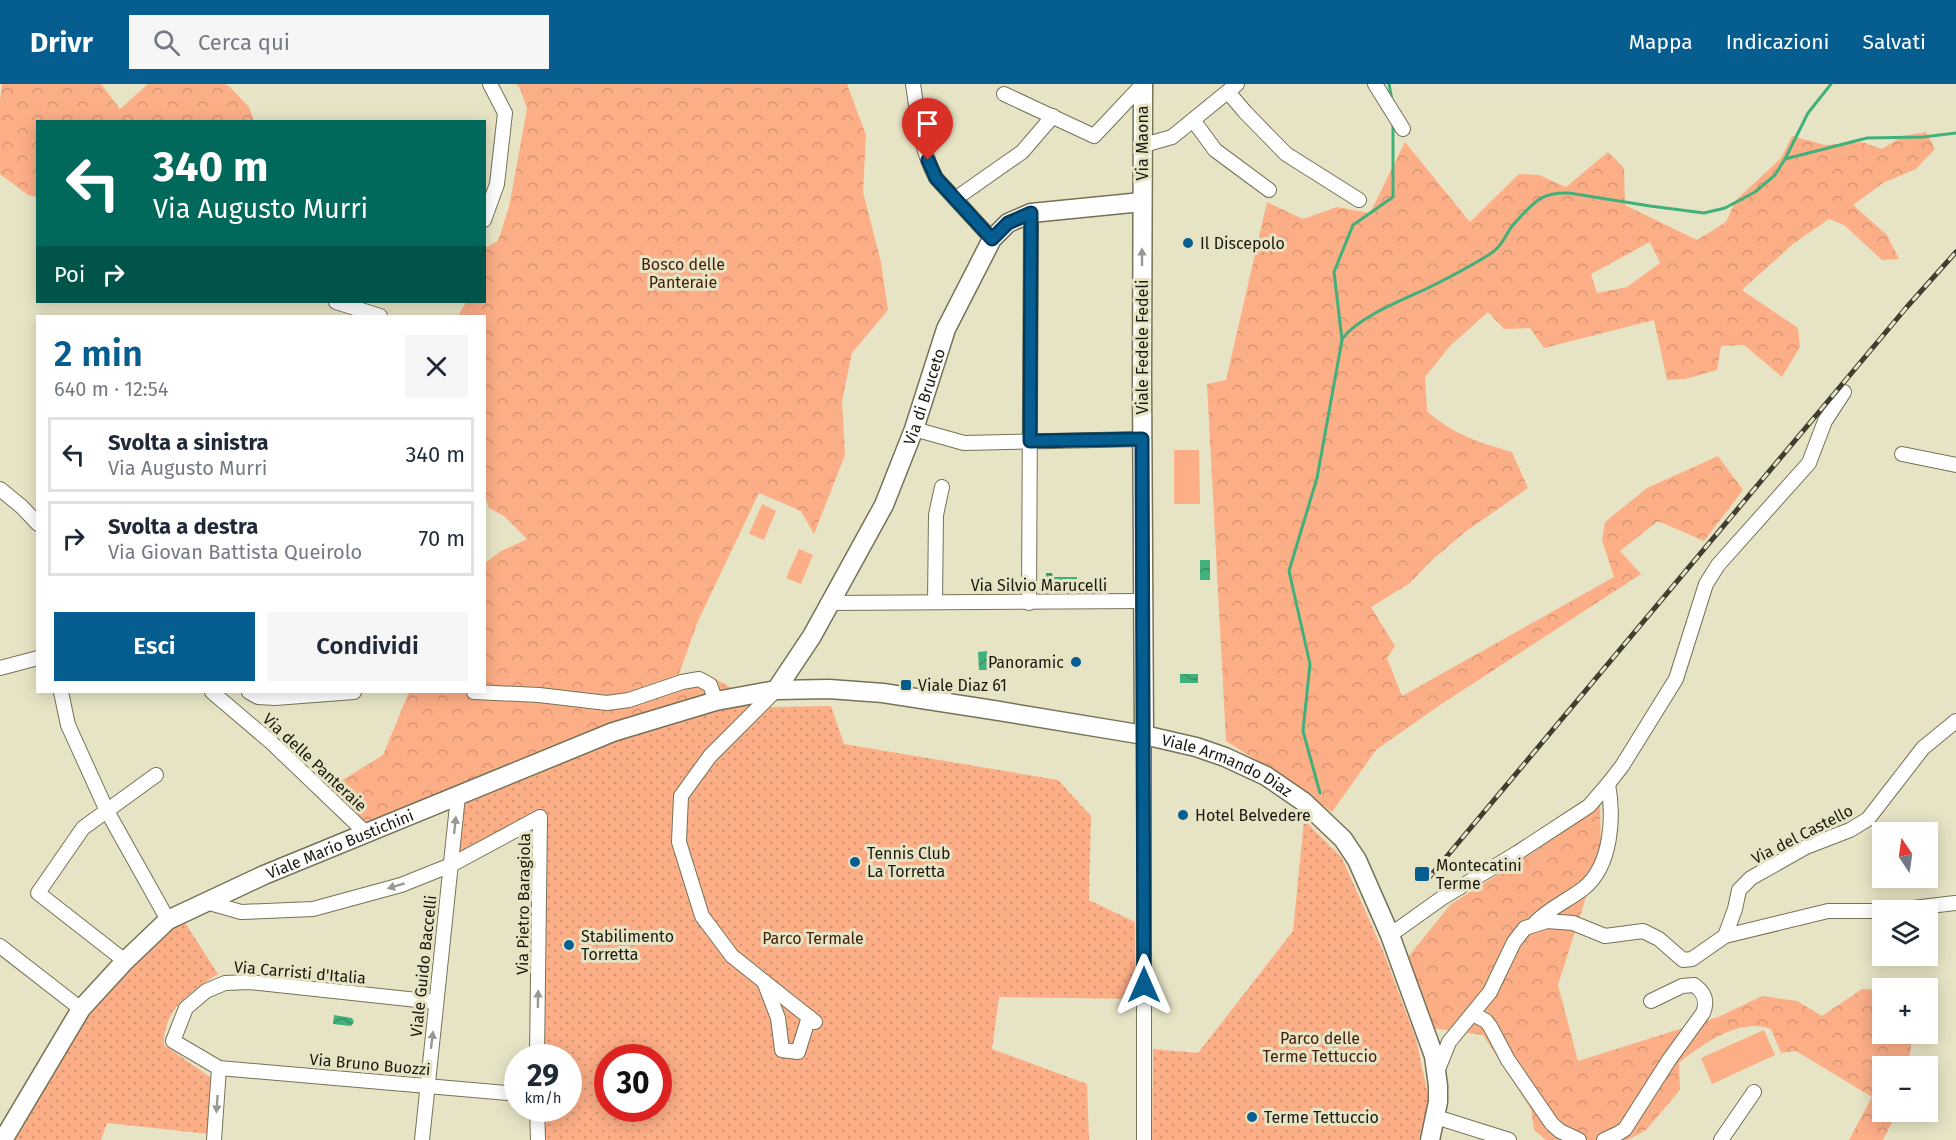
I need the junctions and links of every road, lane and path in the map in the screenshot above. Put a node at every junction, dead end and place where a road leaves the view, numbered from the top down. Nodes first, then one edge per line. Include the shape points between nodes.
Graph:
1 (490, 84) edge
2 (913, 84) edge
3 (1143, 84) edge
4 (1375, 84) edge
5 (1233, 88) edge
6 (1004, 94) dead end
7 (1053, 116) junction
8 (1193, 120) junction
9 (1403, 129) dead end
10 (1144, 145) junction
11 (1269, 190) dead end
12 (955, 199) junction
13 (1359, 200) dead end
14 (1142, 202) junction
15 (1031, 213) junction
16 (486, 214) edge
17 (992, 239) junction
18 (339, 303) edge
19 (377, 315) edge
20 (1845, 392) dead end
21 (914, 429) junction
22 (1142, 439) junction
23 (1030, 441) junction
24 (1902, 454) dead end
25 (1956, 465) edge
26 (942, 487) dead end
27 (0, 489) edge
28 (36, 522) edge
29 (1144, 601) junction
30 (935, 602) junction
31 (828, 603) junction
32 (1029, 603) junction
33 (812, 636) junction
34 (36, 659) edge
35 (0, 668) edge
36 (798, 689) junction
37 (776, 690) junction
38 (61, 693) edge
39 (213, 693) edge
40 (251, 693) edge
41 (341, 693) edge
42 (486, 693) edge
43 (717, 701) junction
44 (1956, 722) edge
45 (1144, 735) junction
46 (156, 775) dead end
47 (1608, 784) junction
48 (458, 796) junction
49 (107, 811) junction
50 (367, 834) junction
51 (450, 865) junction
52 (206, 902) junction
53 (1955, 903) edge
54 (1938, 905) edge
55 (1872, 911) edge
56 (168, 920) junction
57 (1535, 924) junction
58 (1390, 935) junction
59 (1725, 936) junction
60 (0, 946) edge
61 (125, 961) junction
62 (764, 982) junction
63 (1651, 1000) dead end
64 (436, 1002) junction
65 (81, 1009) junction
66 (1473, 1014) junction
67 (537, 1044) edge
68 (219, 1068) junction
69 (1437, 1072) junction
70 (427, 1085) junction
71 (1754, 1092) dead end
72 (504, 1093) edge
73 (1436, 1117) junction
74 (537, 1122) edge
75 (1473, 1128) junction
76 (3, 1135) edge
77 (214, 1140) edge
78 (422, 1140) edge
79 (538, 1140) edge
80 (1144, 1140) edge
81 (1430, 1140) edge
82 (1482, 1140) edge
83 (1509, 1140) edge
84 (1579, 1140) edge
85 (1604, 1140) edge
86 (1720, 1140) edge

1 - 16 street via 505,113 497,184
2 - 12 street via 921,143 936,178
3 - 7 street via 1094,136
3 - 10 main road, Via Maona
4 - 9 street
5 - 8 street
5 - 13 street via 1245,112 1286,154
6 - 7 street
7 - 12 street via 1022,152
8 - 10 street via 1172,137
8 - 11 street via 1215,150
10 - 14 main road, Via Maona
12 - 17 street
14 - 15 main road, Via di Bruceto
22 -> 14 main road, Viale Fedele Fedeli
15 - 17 main road, Via di Bruceto via 1008,223
15 - 23 street
17 - 21 main road, Via di Bruceto via 946,329
18 - 19 street
20 - 47 street via 1825,421 1809,463 1718,565 1706,584 1676,680
21 - 23 street via 964,443
21 - 31 main road, Via di Bruceto via 884,505
22 - 23 street
22 - 29 main road, Viale Fedele Fedeli
23 - 32 street
24 - 25 street
26 - 30 street via 936,515
27 - 28 street
29 - 32 street, Via Silvio Marucelli
29 - 45 main road, Viale Fedele Fedeli
30 - 31 street, Via Silvio Marucelli
30 - 32 street, Via Silvio Marucelli
31 - 33 main road, Via di Bruceto
33 - 36 main road
33 - 37 main road, Via di Bruceto
34 - 35 street
36 - 37 main road, Viale Armando Diaz
36 - 45 main road, Viale Armando Diaz via 883,693
37 - 43 main road, Viale Mario Bustichini
37 - 62 street via 710,756 681,796 679,842 702,916 732,956
38 - 49 street via 68,725
39 - 50 street, Via delle Panteraie
40 - 41 street, Via delle Panteraie via 275,698
42 - 43 street via 599,703 629,700 699,679 710,685
43 - 48 main road, Viale Mario Bustichini via 613,732
44 - 59 street, Via del Castello via 1923,748 1868,819 1751,878 1739,890
45 - 58 main road, Viale Armando Diaz via 1225,757 1266,776 1304,802 1343,839
45 - 80 street, Viale Fedele Fedeli
46 - 49 street
47 - 57 street via 1608,840 1598,872 1586,887
47 - 58 street via 1589,806 1442,897
48 - 50 main road, Viale Mario Bustichini
51 -> 48 street, Viale Guido Baccelli
49 - 56 street
49 - 61 street via 83,828 38,893
50 - 52 main road, Viale Mario Bustichini
51 -> 52 street via 401,885 313,909 241,912
51 - 64 street, Viale Guido Baccelli
67 -> 51 street, Via Pietro Baragiola via 540,818
52 - 56 main road, Viale Mario Bustichini
53 - 54 street
55 - 59 street via 1828,910
56 - 61 main road, Viale Mario Bustichini
57 - 59 street via 1573,923 1605,936 1643,931 1687,961
57 - 66 street via 1525,928 1514,942 1490,992
58 - 69 main road, Viale Armando Diaz
60 - 65 street
61 - 65 main road, Viale Mario Bustichini
62 - 62 street via 778,1018 782,1050 798,1052 812,1020
63 - 85 street via 1682,986 1694,985 1706,1004 1631,1120 1619,1134
64 - 68 street, Via Carristi d'Italia via 225,982 206,991 186,1008 173,1041
70 -> 64 street, Viale Guido Baccelli
65 - 76 main road, Viale Mario Bustichini
66 - 69 street via 1454,1034
66 - 84 street via 1490,1026 1516,1074 1552,1124
68 - 70 street, Via Bruno Buozzi
68 -> 77 street
69 - 73 main road, Viale Armando Diaz
70 - 72 street, Via Bruno Buozzi
70 - 78 street, Viale Guido Baccelli
71 - 86 street
73 - 75 street
73 - 81 main road, Viale Armando Diaz
74 - 79 street
75 - 82 street
75 - 83 street

